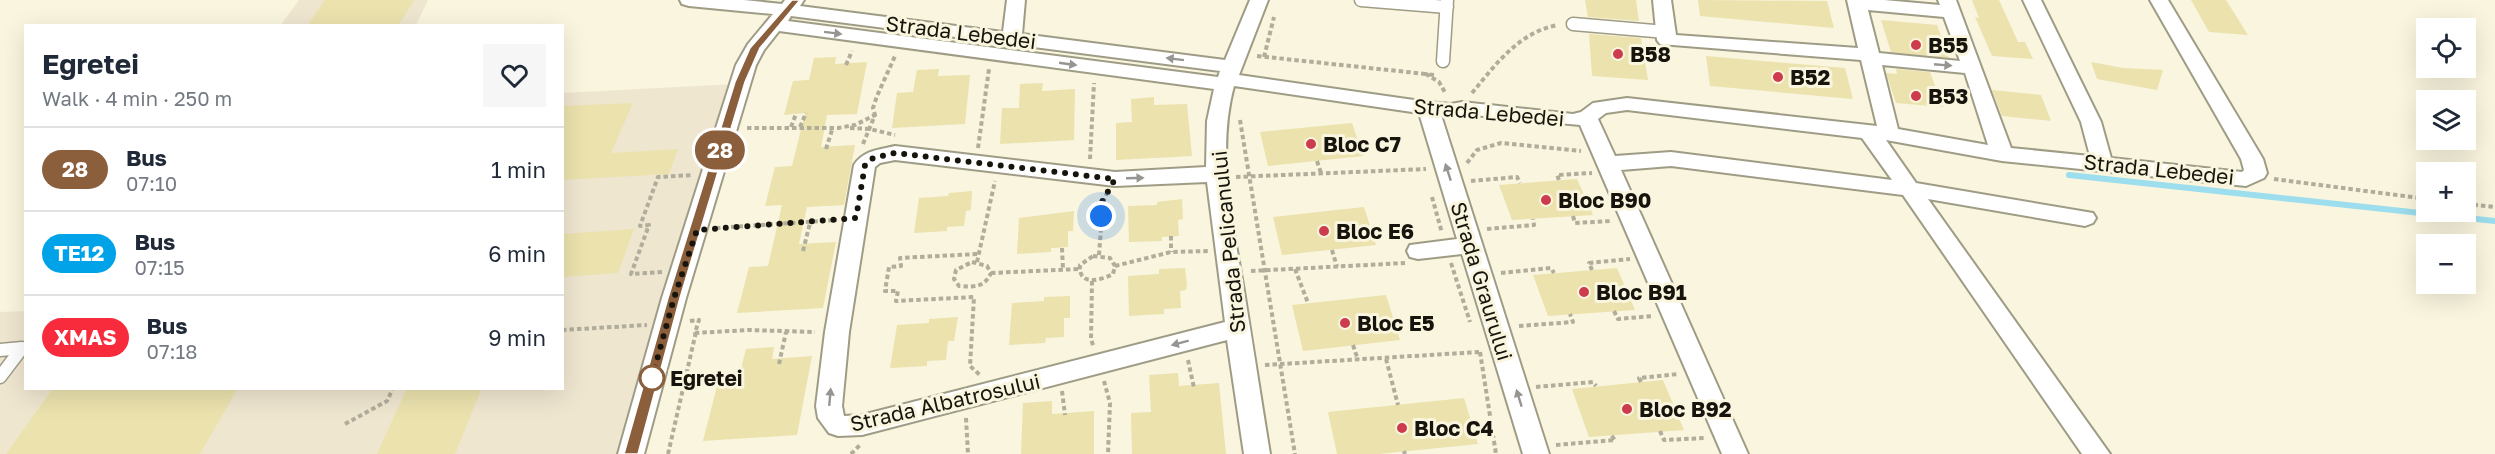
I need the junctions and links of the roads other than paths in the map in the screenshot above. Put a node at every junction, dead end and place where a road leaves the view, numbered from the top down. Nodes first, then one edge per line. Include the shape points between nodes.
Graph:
1 (689, 0) edge
2 (1017, 0) edge
3 (1258, 0) edge
4 (1360, 0) edge
5 (1662, 0) edge
6 (2032, 0) edge
7 (2159, 0) edge
8 (1856, 1) edge
9 (1402, 2) edge
10 (1447, 4) edge
11 (1949, 6) edge
12 (786, 12) edge
13 (1573, 24) road end
14 (1666, 32) junction
15 (1012, 38) junction
16 (1871, 57) junction
17 (1443, 61) road end
18 (1973, 68) junction
19 (1233, 73) junction
20 (1428, 108) junction
21 (1587, 118) junction
22 (1879, 133) junction
23 (2002, 154) junction
24 (1607, 163) junction
25 (2102, 163) junction
26 (1217, 176) junction
27 (1909, 189) junction
28 (2085, 218) dead end
29 (1479, 243) junction
30 (1413, 257) road end
31 (1236, 328) junction
32 (0, 350) edge
33 (0, 377) edge
34 (1544, 445) edge
35 (1732, 446) edge
36 (631, 454) edge
37 (1257, 454) edge
38 (2097, 454) edge

1 - 12 street, Strada Lebedei
2 - 15 street
3 - 19 street, Strada Pelicanului
4 - 9 lane
5 - 14 street
6 - 25 street via 2091,122
7 - 25 street, Strada Lebedei via 2252,159 2256,173 2246,179
8 - 11 street
8 - 16 street
9 - 10 lane
10 - 17 lane
11 - 18 street
12 - 15 street, Strada Lebedei
12 -> 19 street, Strada Lebedei via 901,42 1094,67
12 - 36 street via 755,48 746,65
13 - 14 lane
14 - 16 street via 1667,40
19 -> 15 street, Strada Lebedei
16 -> 18 street
16 - 22 street
18 - 23 street
19 - 20 street, Strada Lebedei
19 - 26 street, Strada Pelicanului via 1219,105
20 - 21 street, Strada Lebedei via 1451,110 1463,105 1573,120
29 -> 20 street, Strada Graurului
21 - 22 street, Strada Lebedei via 1600,107 1627,104
21 - 24 street
22 - 23 street, Strada Lebedei
22 - 27 street
23 - 25 street, Strada Lebedei
24 - 27 street via 1671,159
24 - 35 street
26 - 31 street, Strada Pelicanului
31 -> 26 street, Strada Albatrosului via 862,425 838,426 831,418 837,332 865,165 873,158 889,153 912,154 1115,179
27 - 28 street
27 - 38 street
29 - 30 street
34 -> 29 street, Strada Graurului via 1528,384
31 - 37 street, Strada Pelicanului
32 - 33 lane via 22,348

